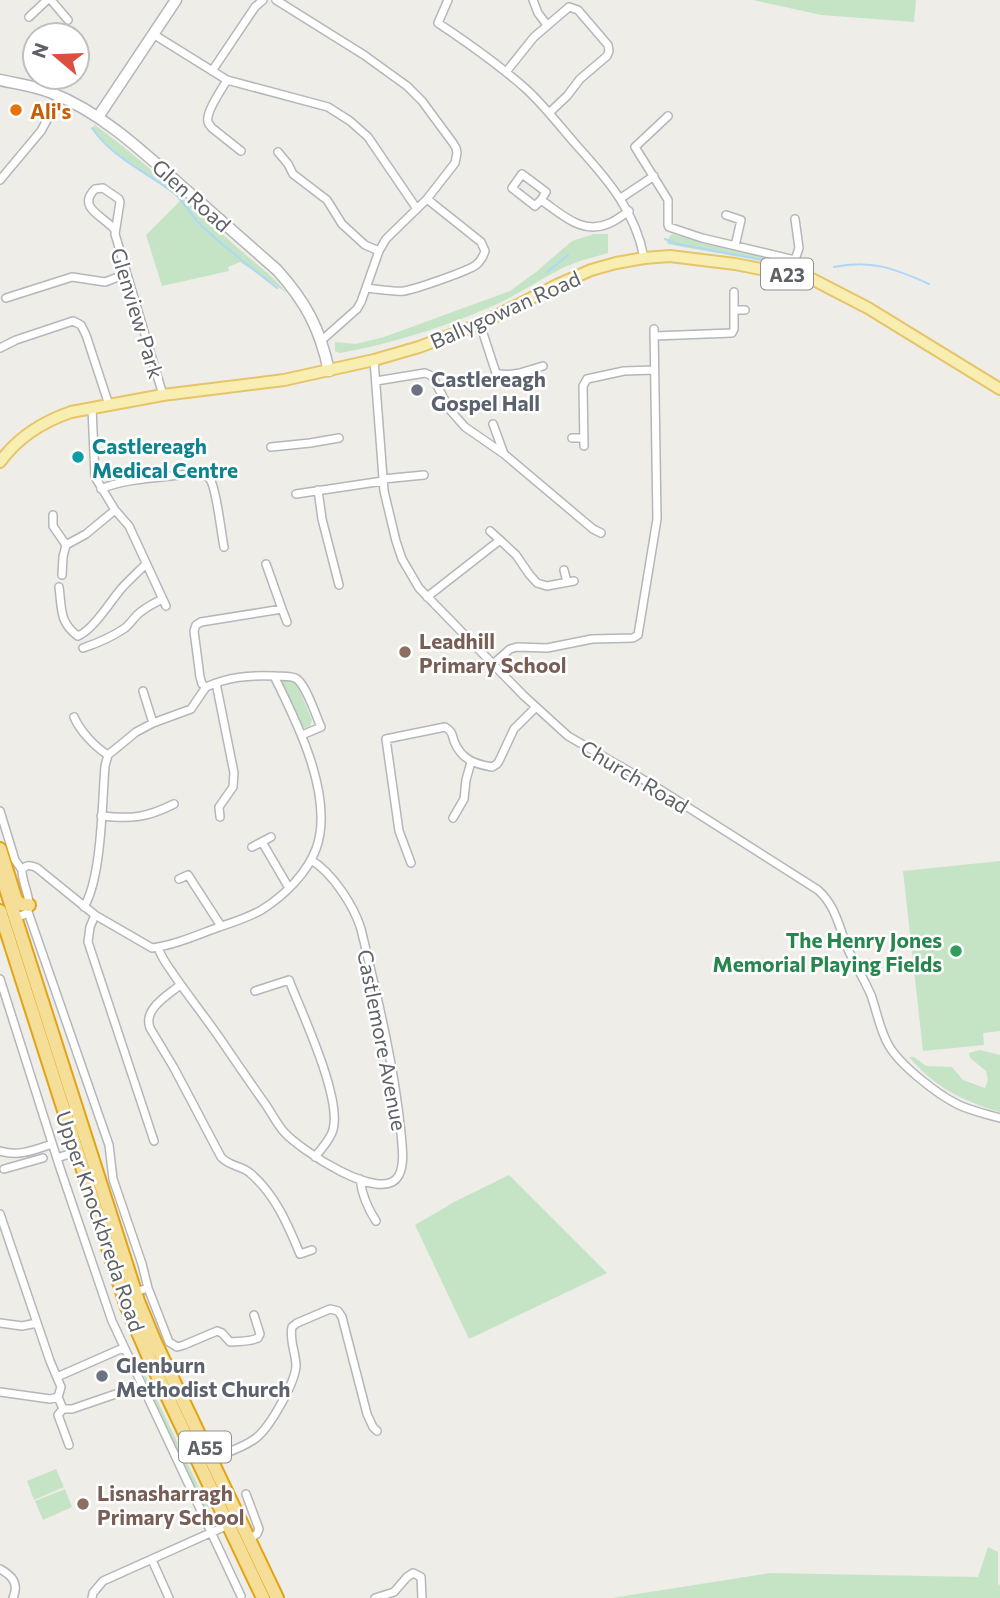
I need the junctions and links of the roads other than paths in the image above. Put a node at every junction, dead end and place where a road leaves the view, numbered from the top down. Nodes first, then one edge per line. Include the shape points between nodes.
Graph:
1 (49, 0) edge
2 (176, 0) edge
3 (263, 0) edge
4 (276, 0) edge
5 (448, 0) edge
6 (533, 0) edge
7 (29, 17) dead end
8 (68, 20) dead end
9 (547, 25) junction
10 (153, 34) junction
11 (212, 71) junction
12 (506, 72) junction
13 (0, 80) edge
14 (227, 80) junction
15 (60, 96) junction
16 (548, 113) junction
17 (668, 116) dead end
18 (98, 117) junction
19 (242, 151) dead end
20 (278, 152) dead end
21 (654, 176) junction
22 (0, 180) edge
23 (621, 198) junction
24 (426, 199) junction
25 (541, 200) junction
26 (417, 209) junction
27 (628, 211) junction
28 (726, 215) dead end
29 (795, 219) dead end
30 (115, 230) junction
31 (735, 246) junction
32 (379, 251) junction
33 (644, 258) junction
34 (126, 274) junction
35 (366, 288) junction
36 (734, 292) dead end
37 (6, 298) dead end
38 (734, 310) junction
39 (745, 310) dead end
40 (480, 324) junction
41 (321, 340) junction
42 (0, 348) edge
43 (374, 360) junction
44 (543, 366) dead end
45 (654, 370) junction
46 (329, 371) junction
47 (376, 381) junction
48 (1000, 389) edge
49 (163, 395) junction
50 (109, 405) junction
51 (92, 408) junction
52 (493, 424) dead end
53 (339, 438) dead end
54 (572, 438) dead end
55 (271, 447) dead end
56 (504, 454) junction
57 (0, 462) edge
58 (424, 475) dead end
59 (383, 480) junction
60 (101, 489) junction
61 (318, 491) junction
62 (296, 494) dead end
63 (115, 510) junction
64 (52, 515) dead end
65 (490, 531) dead end
66 (601, 533) dead end
67 (500, 540) junction
68 (66, 545) junction
69 (224, 547) dead end
70 (146, 564) junction
71 (266, 564) dead end
72 (564, 569) dead end
73 (62, 575) dead end
74 (339, 585) dead end
75 (59, 587) dead end
76 (427, 597) junction
77 (282, 609) junction
78 (287, 622) dead end
79 (83, 648) dead end
80 (493, 664) junction
81 (274, 676) junction
82 (216, 683) junction
83 (206, 687) junction
84 (143, 691) dead end
85 (536, 707) junction
86 (74, 717) dead end
87 (153, 723) junction
88 (302, 735) junction
89 (108, 755) junction
90 (471, 762) junction
91 (174, 803) dead end
92 (0, 811) edge
93 (101, 816) junction
94 (220, 817) dead end
95 (453, 818) dead end
96 (271, 837) dead end
97 (262, 842) junction
98 (252, 847) dead end
99 (0, 849) edge
100 (311, 860) junction
101 (411, 863) dead end
102 (0, 870) edge
103 (22, 870) junction
104 (196, 870) dead end
105 (188, 875) junction
106 (179, 879) dead end
107 (289, 888) junction
108 (84, 907) junction
109 (28, 909) junction
110 (95, 915) junction
111 (6, 917) edge
112 (221, 926) junction
113 (158, 947) junction
114 (0, 979) edge
115 (180, 985) junction
116 (255, 991) dead end
117 (1000, 1118) edge
118 (153, 1141) dead end
119 (52, 1144) junction
120 (0, 1151) edge
121 (27, 1152) junction
122 (72, 1153) junction
123 (316, 1157) junction
124 (43, 1158) dead end
125 (30, 1161) junction
126 (4, 1169) dead end
127 (360, 1179) junction
128 (0, 1214) edge
129 (376, 1221) dead end
130 (312, 1250) dead end
131 (141, 1290) junction
132 (254, 1315) dead end
133 (0, 1323) edge
134 (37, 1323) junction
135 (123, 1348) junction
136 (57, 1377) junction
137 (142, 1385) junction
138 (0, 1392) edge
139 (58, 1397) junction
140 (63, 1409) junction
141 (377, 1431) dead end
142 (69, 1445) dead end
143 (211, 1460) junction
144 (246, 1494) dead end
145 (220, 1529) junction
146 (249, 1539) junction
147 (152, 1560) junction
148 (0, 1569) edge
149 (398, 1589) junction
150 (241, 1596) dead end
151 (13, 1598) edge
152 (92, 1598) edge
153 (169, 1598) edge
154 (263, 1598) edge
155 (277, 1598) edge
156 (375, 1598) edge
157 (403, 1598) edge
158 (422, 1598) edge

1 - 7 street
1 - 8 street
2 - 10 street
3 - 11 street
4 - 24 street via 364,55 422,101 457,153
5 - 12 street via 438,23
6 - 9 street
9 - 12 street
9 - 16 street via 569,7 578,10 609,51
10 - 11 street
10 - 18 street
11 - 14 street
12 - 16 street
13 - 15 street, Glen Road
14 - 19 street via 208,123
14 - 26 street via 318,103 339,113 368,137
15 - 18 street, Glen Road
15 - 22 street via 41,131
16 - 23 street
17 - 21 street via 635,147
18 - 41 street, Glen Road via 277,270 304,304
20 - 32 street via 293,174 327,200 342,224
21 - 23 street
21 - 31 street via 668,200 669,228
23 - 27 street
24 - 26 street
24 - 35 street via 481,242 485,251 480,262 412,289
25 - 25 street via 535,206 512,188 522,174 546,192
25 - 27 street via 582,226 611,223
26 - 32 street
27 - 33 street
28 - 31 street via 741,220
29 - 31 street via 799,247 795,260
30 - 30 street, Glenview Park via 119,200 103,188 95,189 89,197 90,207
30 - 34 street, Glenview Park
32 - 35 street
33 - 40 main road, Ballygowan Road / A23 via 591,270
33 - 48 main road, Ballygowan Road / A23 via 700,259 812,279
34 - 37 street via 105,282 72,277
34 - 49 street, Glenview Park
35 - 41 street via 356,309
36 - 38 street
38 - 39 street
38 - 45 street via 732,332 654,333
40 - 43 main road, Ballygowan Road / A23
40 - 44 street via 496,373
41 - 46 street, Glen Road
42 - 50 street via 73,321 81,325
43 - 46 main road, Ballygowan Road / A23
43 - 47 street, Church Road
45 - 54 street via 587,379 583,386 584,442
45 - 80 street via 657,519 638,635 547,648 517,647
46 - 49 main road, Ballygowan Road / A23
47 - 56 street via 429,373 457,419
47 - 59 street, Church Road
49 - 50 main road, Ballygowan Road / A23
50 - 51 main road, Ballygowan Road / A23
51 - 57 main road, Ballygowan Road / A23 via 43,424
51 - 60 street via 93,464
52 - 56 street
53 - 55 street
56 - 66 street
58 - 59 street
59 - 61 street
59 - 76 street, Church Road via 402,559
60 - 63 street
60 - 69 street via 124,482 205,475 214,490
61 - 62 street
61 - 74 street
63 - 68 street
63 - 70 street via 129,526
64 - 68 street via 53,526
65 - 67 street
67 - 72 street via 537,583 547,586 570,581
67 - 76 street
68 - 73 street
70 - 75 street via 78,636 64,622
70 - 79 street via 164,603 147,607 120,631
71 - 77 street
76 - 80 street, Church Road
77 - 78 street
77 - 83 street via 196,625 200,677
80 - 85 street, Church Road
81 - 82 street
81 - 88 street
81 - 88 street via 298,680 305,690 321,727
82 - 83 street
82 - 94 street via 234,773 233,787 219,807
83 - 87 street via 191,709
84 - 87 street
85 - 90 street via 514,729 497,764 488,767
85 - 117 street, Church Road via 575,740 818,890 834,911 894,1054 955,1102
86 - 89 street
87 - 89 street
88 - 100 street via 321,803
89 - 93 street
90 - 95 street via 464,799
90 - 101 street via 445,727 382,740 399,831
91 - 93 street via 141,817
92 - 103 street
93 - 108 street via 97,862
96 - 97 street
97 - 98 street
97 - 107 street
99 - 109 highway via 16,900
100 - 107 street
100 - 127 street, Castlemore Avenue via 357,914 398,1107 399,1177 386,1184
102 - 111 highway, Upper Knockbreda Road / A55
103 - 108 street via 29,865 37,868
103 - 109 street, Upper Knockbreda Road
104 - 105 street
105 - 106 street
105 - 112 street
107 - 112 street via 263,909
108 - 110 street
109 - 111 street
109 - 131 street, Upper Knockbreda Road via 109,1145 113,1179 142,1264
110 - 113 street via 146,945
110 - 118 street via 88,942
111 - 122 highway, Upper Knockbreda Road / A55
112 - 113 street
113 - 115 street, Castlemore Avenue
114 - 119 street
115 - 123 street, Castlemore Avenue via 284,1132
115 - 130 street via 149,1013 150,1028 224,1160 247,1170 262,1185 285,1219 300,1254
116 - 123 street via 289,980 329,1084 335,1122
119 - 121 street
119 - 122 street
120 - 121 street via 12,1155
121 - 125 street
122 - 131 highway, Upper Knockbreda Road / A55
122 - 135 street via 108,1313
122 - 145 highway, Upper Knockbreda Road / A55 via 138,1334
123 - 127 street, Castlemore Avenue
124 - 125 street
125 - 126 street
127 - 129 street
128 - 134 street
131 - 132 street, Upper Knockbreda Road via 174,1346 216,1331 230,1346 240,1340 248,1342 260,1334
131 - 143 highway, Upper Knockbreda Road / A55 via 155,1342
133 - 134 street
134 - 136 street
135 - 136 street
135 - 137 street
136 - 139 street
137 - 140 street
137 - 145 street
138 - 139 street
139 - 140 street
140 - 142 street via 58,1415
141 - 143 street via 370,1421 342,1317 330,1309 290,1330 295,1373 267,1426 252,1441
143 - 146 highway, Upper Knockbreda Road / A55
144 - 146 street via 259,1529
145 - 147 street
145 - 150 street
145 - 154 highway, Upper Knockbreda Road / A55
146 - 155 highway, Upper Knockbreda Road / A55
147 - 152 street via 103,1581
147 - 153 street
148 - 151 street via 14,1580
149 - 156 street
149 - 157 street
149 - 158 street via 416,1573 421,1577

